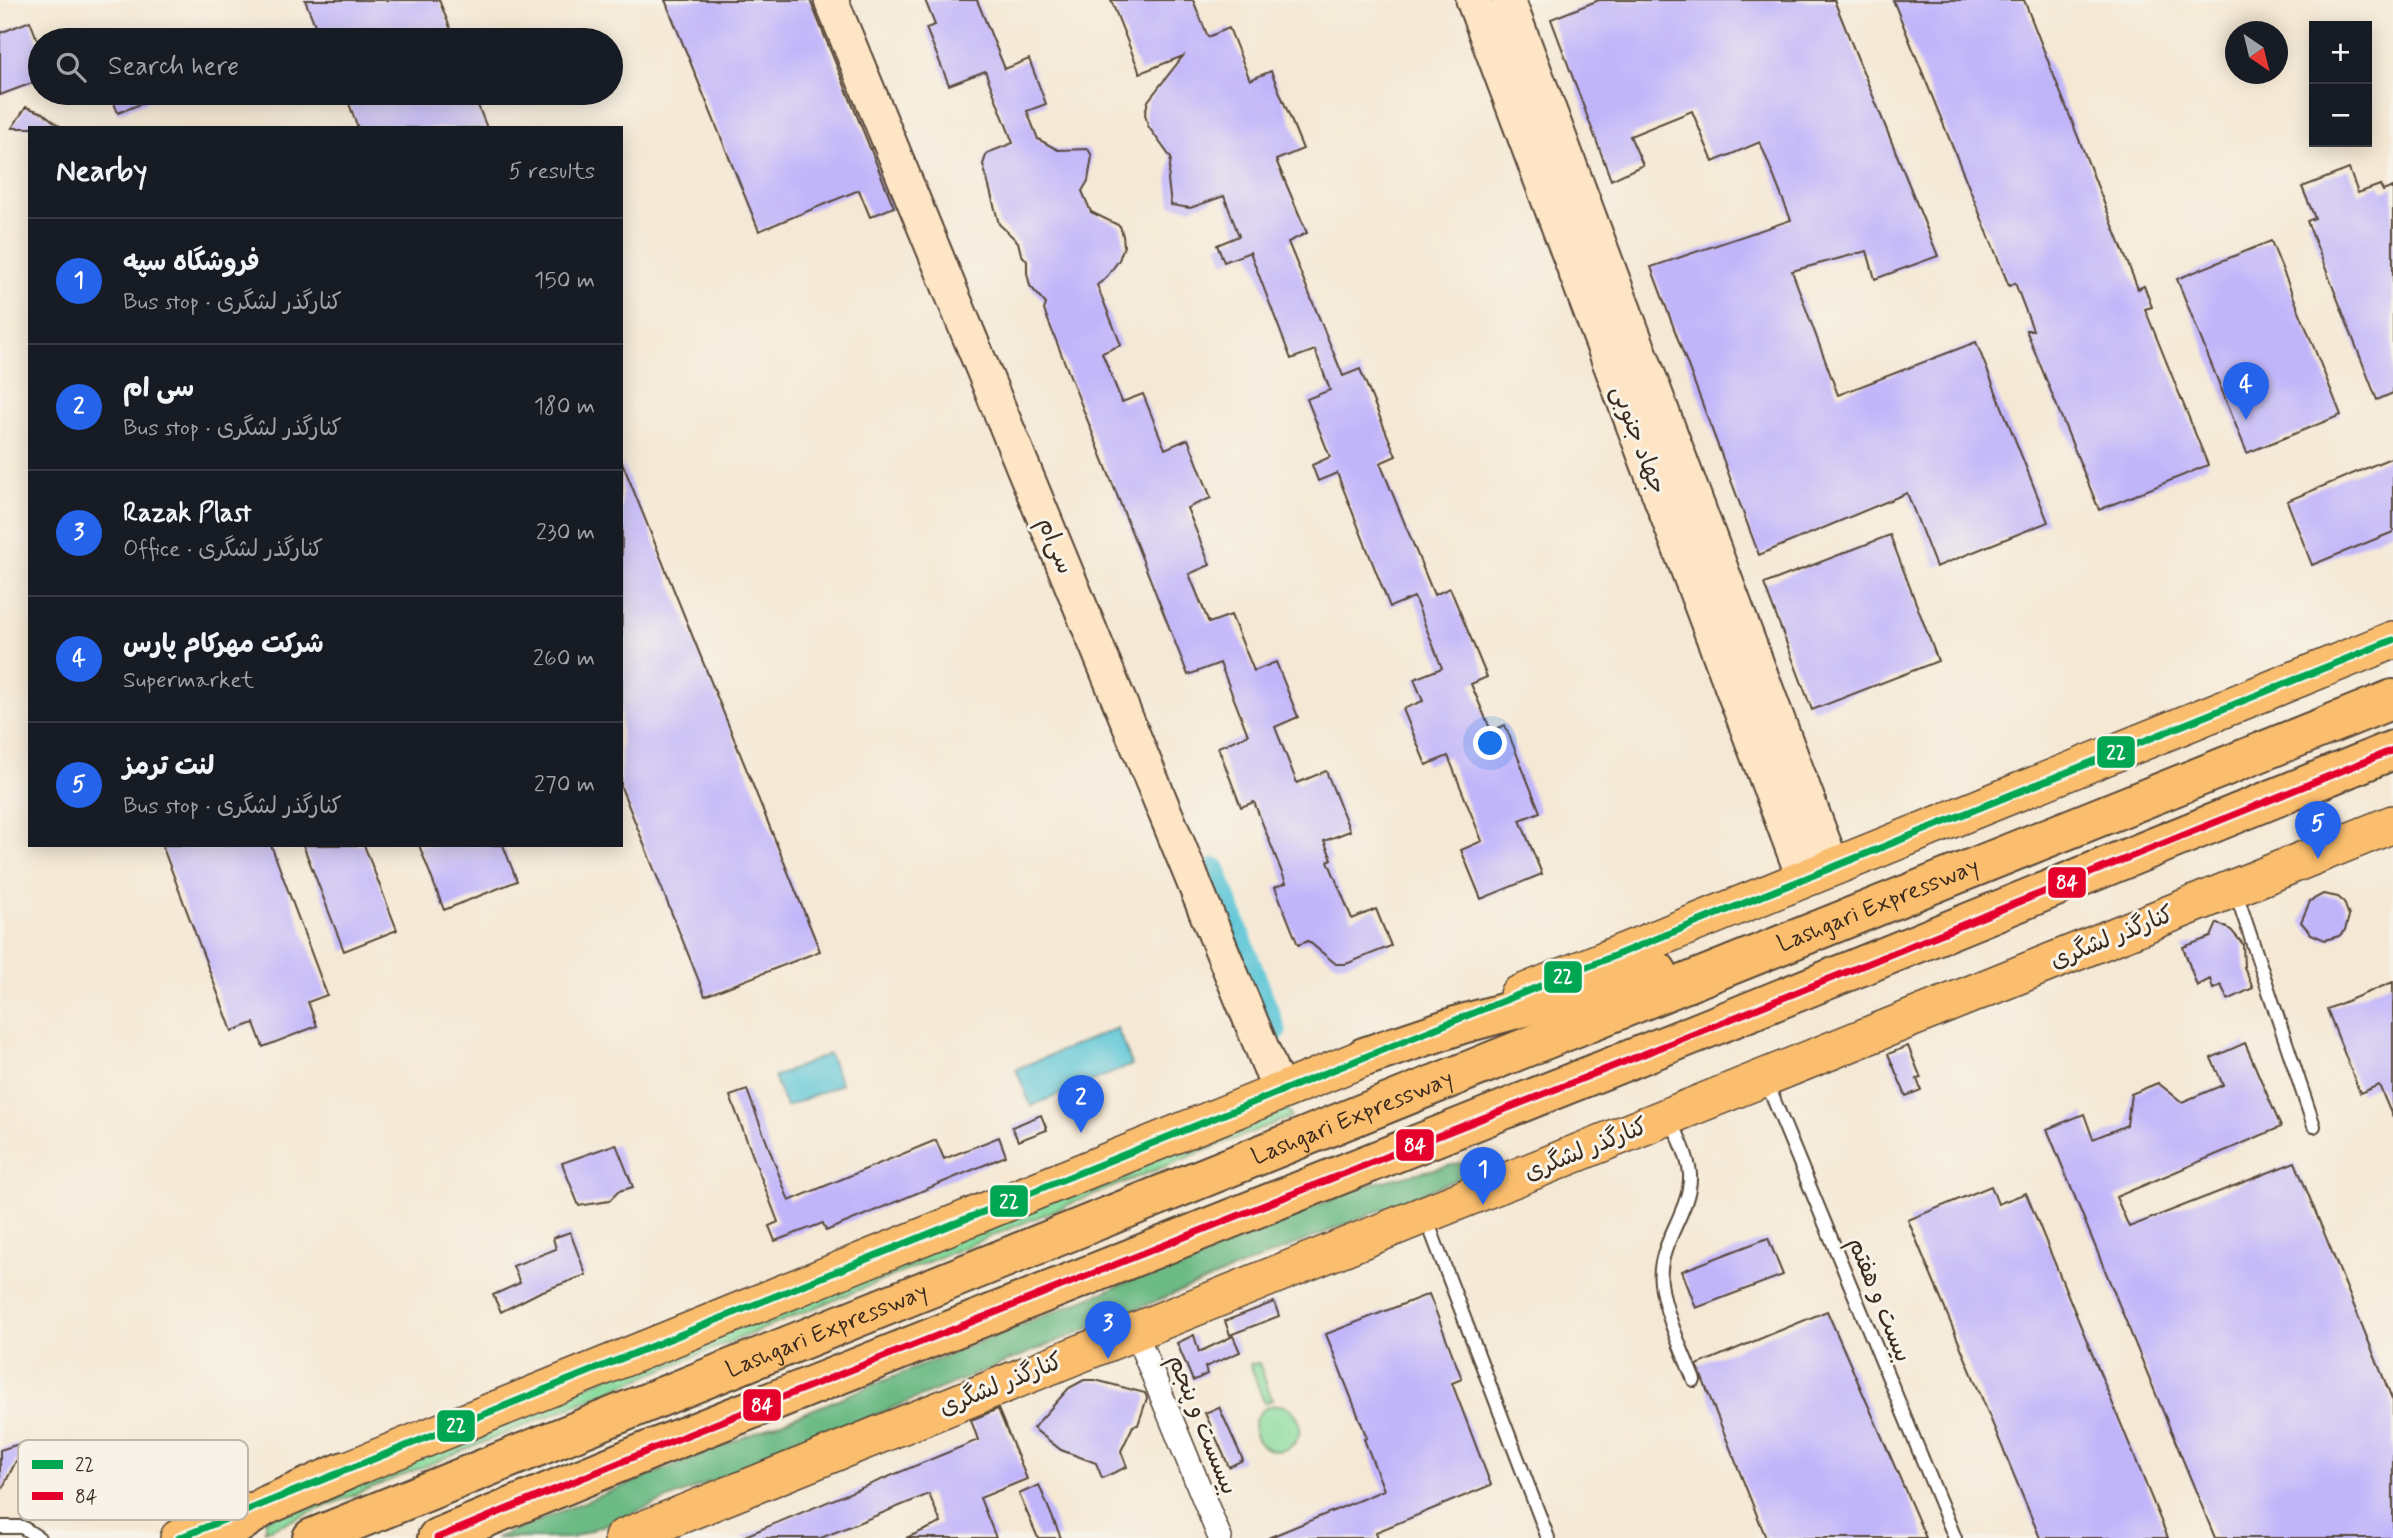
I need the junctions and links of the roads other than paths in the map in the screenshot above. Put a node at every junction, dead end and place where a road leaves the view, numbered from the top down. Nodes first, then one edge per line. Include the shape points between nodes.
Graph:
1 (831, 0) edge
2 (1473, 0) edge
3 (1508, 0) edge
4 (2393, 640) edge
5 (2393, 699) edge
6 (2393, 750) edge
7 (2393, 824) edge
8 (1818, 873) junction
9 (2234, 888) junction
10 (1824, 925) junction
11 (1364, 1057) junction
12 (1765, 1077) junction
13 (1280, 1092) junction
14 (1669, 1116) junction
15 (2314, 1125) dead end
16 (1424, 1215) junction
17 (1135, 1331) junction
18 (1694, 1380) dead end
19 (345, 1471) junction
20 (248, 1510) edge
21 (248, 1517) edge
22 (224, 1520) edge
23 (244, 1520) edge
24 (0, 1527) edge
25 (39, 1538) edge
26 (179, 1538) edge
27 (217, 1538) edge
28 (312, 1538) edge
29 (437, 1538) edge
30 (623, 1538) edge
31 (1220, 1538) edge
32 (1548, 1538) edge
33 (1955, 1538) edge

1 - 13 street, سی‌ام
2 - 8 street, جهاد جنوبی
3 - 8 street, جهاد جنوبی
4 - 8 main road
5 - 10 highway, Lashgari Expressway
6 - 29 highway, Lashgari Expressway
7 - 9 main road, کنارگذر لشگری
8 - 11 main road
9 - 12 main road, کنارگذر لشگری
9 - 15 lane
10 - 11 highway via 1462,1024
10 - 28 highway, Lashgari Expressway
11 - 13 main road
12 - 14 main road, کنارگذر لشگری
12 - 33 lane, بیست و هفتم
13 - 19 main road
14 - 16 main road, کنارگذر لشگری
14 - 18 lane via 1690,1175 1683,1207 1665,1247 1660,1282
16 - 17 main road, کنارگذر لشگری
16 - 32 lane
17 - 30 main road, کنارگذر لشگری
17 - 31 street, بیسست و پنجم
19 - 20 main road
19 - 21 highway
22 - 26 main road
23 - 27 highway
24 - 25 lane via 22,1527

